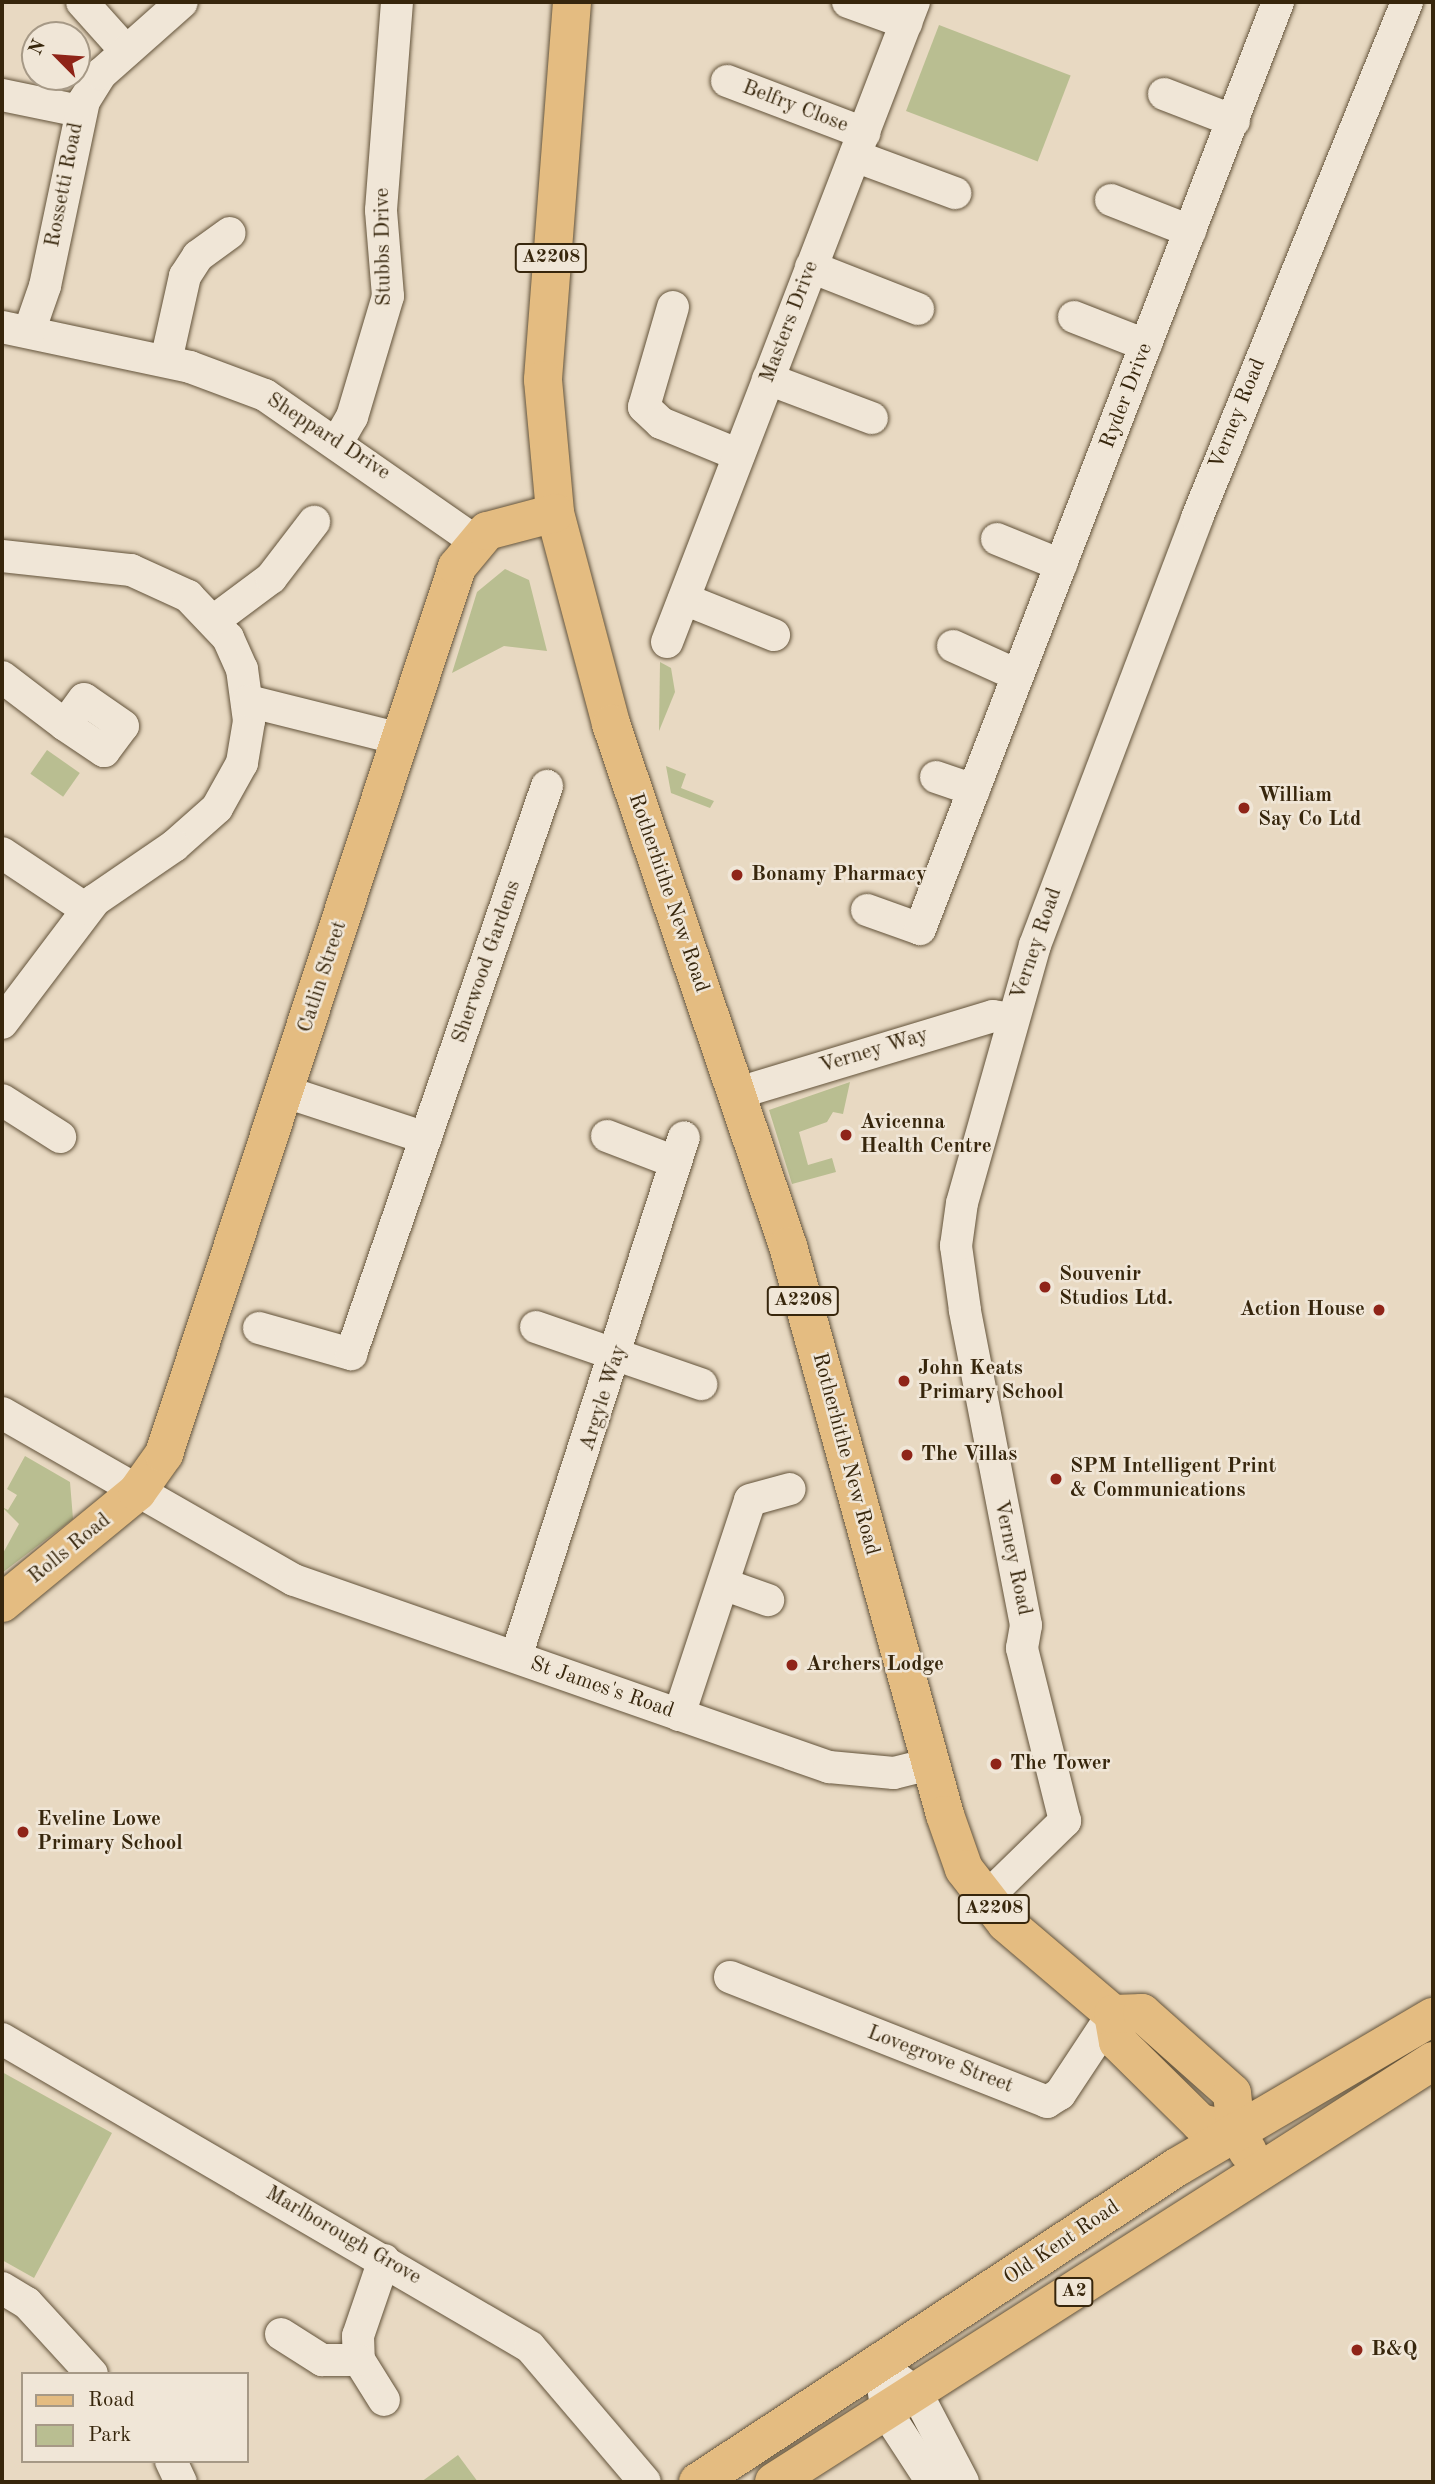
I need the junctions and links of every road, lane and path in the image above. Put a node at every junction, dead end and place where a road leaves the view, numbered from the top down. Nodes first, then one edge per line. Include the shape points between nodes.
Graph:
1 (82, 2) edge
2 (182, 2) edge
3 (397, 2) edge
4 (572, 2) edge
5 (848, 2) edge
6 (1279, 2) edge
7 (1407, 2) edge
8 (910, 12) edge
9 (126, 51) junction
10 (727, 81) dead end
11 (1164, 94) dead end
12 (2, 95) edge
13 (80, 111) junction
14 (1234, 121) junction
15 (859, 144) junction
16 (955, 194) dead end
17 (1111, 200) dead end
18 (1190, 232) junction
19 (230, 233) dead end
20 (811, 267) junction
21 (673, 307) dead end
22 (918, 309) dead end
23 (1074, 317) dead end
24 (15, 330) edge
25 (1146, 345) junction
26 (166, 361) junction
27 (768, 379) junction
28 (872, 418) dead end
29 (338, 441) junction
30 (738, 455) junction
31 (555, 513) junction
32 (314, 522) dead end
33 (997, 539) dead end
34 (475, 541) junction
35 (2, 556) edge
36 (1061, 565) junction
37 (684, 599) junction
38 (216, 620) junction
39 (774, 635) dead end
40 (667, 642) dead end
41 (953, 646) dead end
42 (1017, 675) junction
43 (2, 677) edge
44 (248, 701) junction
45 (65, 725) dead end
46 (400, 739) junction
47 (936, 777) dead end
48 (547, 786) dead end
49 (974, 790) junction
50 (2, 853) edge
51 (86, 909) junction
52 (867, 910) dead end
53 (1011, 1019) junction
54 (2, 1023) edge
55 (286, 1092) junction
56 (738, 1093) junction
57 (2, 1100) edge
58 (607, 1136) dead end
59 (60, 1137) dead end
60 (426, 1138) junction
61 (536, 1327) dead end
62 (260, 1328) dead end
63 (618, 1356) junction
64 (701, 1384) dead end
65 (2, 1413) edge
66 (790, 1489) dead end
67 (137, 1492) junction
68 (723, 1584) junction
69 (768, 1600) dead end
70 (2, 1603) edge
71 (516, 1657) junction
72 (679, 1715) junction
73 (930, 1764) junction
74 (985, 1899) junction
75 (730, 1978) dead end
76 (1113, 2014) junction
77 (1433, 2017) edge
78 (2, 2039) edge
79 (1433, 2061) edge
80 (1236, 2131) junction
81 (1259, 2169) junction
82 (384, 2260) junction
83 (2, 2288) edge
84 (281, 2334) dead end
85 (359, 2360) junction
86 (879, 2365) junction
87 (90, 2372) edge
88 (384, 2400) dead end
89 (902, 2403) junction
90 (172, 2463) edge
91 (181, 2482) edge
92 (645, 2482) edge
93 (698, 2482) edge
94 (774, 2482) edge
95 (932, 2482) edge
96 (963, 2482) edge

1 - 9 street
2 - 9 street, Rossetti Road
3 - 29 street, Stubbs Drive via 381,210 388,296 352,417
4 - 31 main road, Rotherhithe New Road / A2208 via 543,380
5 - 8 street
6 - 14 street, Ryder Drive
7 - 53 street, Verney Road via 1192,530
8 - 15 street, Masters Drive
9 - 13 street, Rossetti Road via 101,74
10 - 15 street, Belfry Close
11 - 14 street
12 - 13 street
13 - 24 street, Rossetti Road via 45,286
14 - 18 street, Ryder Drive
15 - 16 street, Belfry Close
15 - 20 street, Masters Drive
17 - 18 street
18 - 25 street, Ryder Drive
19 - 26 street via 198,256 185,276
20 - 22 street
20 - 27 street, Masters Drive
21 - 30 street via 644,407 661,423
23 - 25 street
24 - 26 street, Sheppard Drive
25 - 36 street, Ryder Drive
26 - 29 street, Sheppard Drive via 265,395
27 - 28 street
27 - 30 street, Masters Drive
29 - 34 street, Sheppard Drive
30 - 37 street, Masters Drive
31 - 34 main road via 500,525
31 - 56 main road, Rotherhithe New Road / A2208 via 611,724
32 - 38 street via 271,578
33 - 36 street
34 - 46 main road, Catlin Street via 450,584
35 - 38 street via 148,575
36 - 42 street, Ryder Drive
37 - 39 street
37 - 40 street, Masters Drive
38 - 44 street via 243,669
41 - 42 street
42 - 49 street, Ryder Drive
43 - 45 street
44 - 46 street
44 - 51 street via 242,763 216,808
46 - 55 main road, Catlin Street
47 - 49 street
48 - 60 street, Sherwood Gardens
49 - 52 street, Ryder Drive via 920,929
50 - 51 street
51 - 54 street
53 - 56 street, Verney Way via 993,1016
53 - 74 street, Verney Road via 962,1203 957,1246 1026,1625 1022,1648 1065,1821
55 - 60 street
55 - 67 main road, Catlin Street via 164,1454
56 - 73 main road, Rotherhithe New Road / A2208 via 788,1246
57 - 59 street
58 - 63 street, Argyle Way via 679,1149
60 - 62 street, Sherwood Gardens via 346,1356
61 - 63 street
63 - 64 street
63 - 71 street, Argyle Way
65 - 67 street, St James's Road
66 - 68 street via 750,1500
67 - 70 main road, Rolls Road
67 - 71 street, St James's Road via 279,1574
68 - 69 street
68 - 72 street
71 - 72 street, St James's Road
72 - 73 street, St James's Road via 861,1773
73 - 74 main road, A2208 via 964,1869
74 - 76 main road, A2208 via 1030,1946
75 - 76 street, Lovegrove Street via 1047,2102 1068,2084
76 - 80 main road via 1118,2042 1200,2123
77 - 80 main road, Old Kent Road / A2
78 - 82 street, Marlborough Grove
79 - 81 main road, A2
80 - 81 main road
80 - 86 main road, Old Kent Road / A2
81 - 89 main road, A2
82 - 85 street via 364,2305
82 - 92 street, Marlborough Grove via 530,2347
83 - 87 street via 27,2303
84 - 85 street via 322,2360
85 - 88 street
86 - 89 street
86 - 93 main road, Old Kent Road / A2
89 - 94 main road, A2
89 - 95 street
89 - 96 street
90 - 91 street

